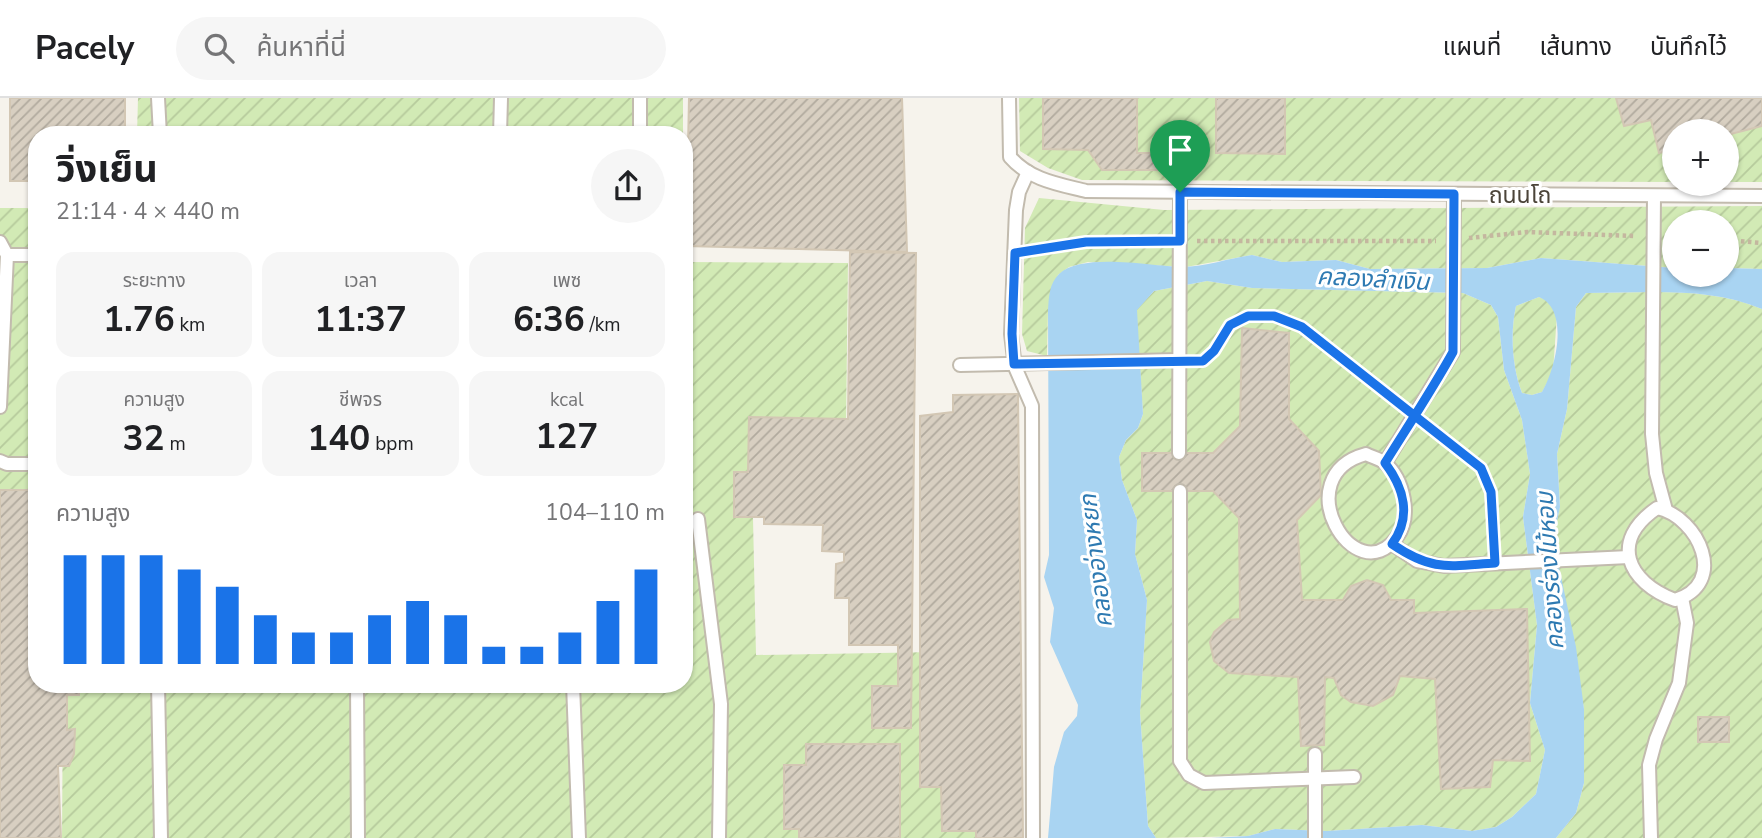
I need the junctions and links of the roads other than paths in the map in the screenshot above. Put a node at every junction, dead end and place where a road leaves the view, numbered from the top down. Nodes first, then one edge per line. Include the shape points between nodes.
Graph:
1 (158, 98) edge
2 (501, 98) edge
3 (640, 98) edge
4 (1009, 98) edge
5 (160, 126) edge
6 (500, 126) edge
7 (639, 126) edge
8 (1028, 172) junction
9 (1180, 192) junction
10 (1454, 194) junction
11 (1654, 195) junction
12 (1762, 196) edge
13 (0, 242) edge
14 (7, 255) junction
15 (28, 255) edge
16 (1180, 360) junction
17 (1014, 364) junction
18 (960, 365) dead end
19 (0, 407) edge
20 (1179, 453) dead end
21 (0, 461) edge
22 (1385, 463) junction
23 (28, 464) edge
24 (1180, 491) dead end
25 (1666, 510) junction
26 (698, 519) dead end
27 (1392, 544) junction
28 (1629, 557) junction
29 (1682, 598) junction
30 (158, 693) edge
31 (357, 693) edge
32 (573, 693) edge
33 (1315, 754) dead end
34 (1353, 777) dead end
35 (1315, 779) junction
36 (161, 838) edge
37 (358, 838) edge
38 (579, 838) edge
39 (719, 838) edge
40 (1033, 838) edge
41 (1314, 838) edge
42 (1651, 838) edge

1 - 5 lane
2 - 6 lane
3 - 7 lane
4 - 8 lane via 1010,158
8 - 9 lane, ถนนโถ via 1086,191
8 - 17 lane via 1016,210
9 - 10 lane, ถนนโถ
9 - 16 lane
10 - 11 lane, ถนนโถ
10 - 22 lane via 1453,352
11 - 12 lane, ถนนโถ
11 - 25 lane via 1652,434
13 - 14 lane
14 - 15 lane
14 - 19 lane
16 - 17 lane
16 - 20 lane
17 - 18 lane
17 - 40 lane via 1032,406
21 - 23 lane
22 - 27 lane via 1403,492 1401,533
22 - 27 lane via 1366,454 1349,458 1333,477 1328,495 1334,524 1353,546 1369,554
24 - 35 lane via 1180,761 1189,775 1204,783
25 - 28 lane via 1657,508 1644,517 1632,534
25 - 29 lane via 1691,529 1702,552 1704,572 1698,587
26 - 39 lane via 721,704
27 - 28 lane via 1417,561 1444,566
28 - 29 lane via 1634,573 1646,587 1675,600
29 - 42 lane via 1687,623 1679,683 1649,765
30 - 36 lane
31 - 37 lane
32 - 38 lane
33 - 35 lane
34 - 35 lane
35 - 41 lane

